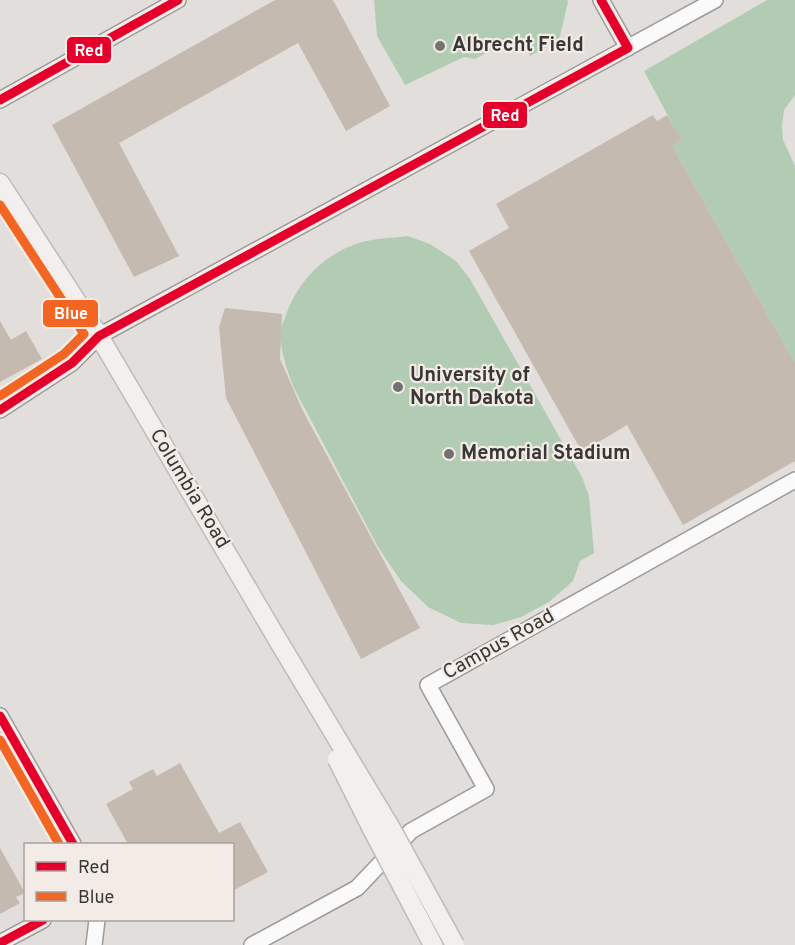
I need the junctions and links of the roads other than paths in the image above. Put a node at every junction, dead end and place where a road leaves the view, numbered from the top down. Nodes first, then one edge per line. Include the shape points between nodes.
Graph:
1 (178, 0) edge
2 (601, 0) edge
3 (715, 0) edge
4 (628, 48) junction
5 (0, 100) edge
6 (0, 183) edge
7 (99, 336) junction
8 (0, 410) edge
9 (795, 480) edge
10 (279, 642) junction
11 (0, 717) edge
12 (72, 843) edge
13 (41, 921) edge
14 (97, 921) edge
15 (0, 943) edge
16 (94, 945) edge
17 (252, 945) edge
18 (433, 945) edge
19 (455, 945) edge

1 - 5 street
2 - 4 street
3 - 4 street
4 - 7 street
6 - 7 main road, Columbia Road
7 - 8 street via 72,363
7 - 10 main road, Columbia Road
9 - 17 street, Campus Road via 428,685 486,789 411,831 357,888
10 - 18 main road, Columbia Road, bridge
10 - 19 main road, Columbia Road, bridge via 392,830
11 - 12 street
13 - 15 street
14 - 16 street

